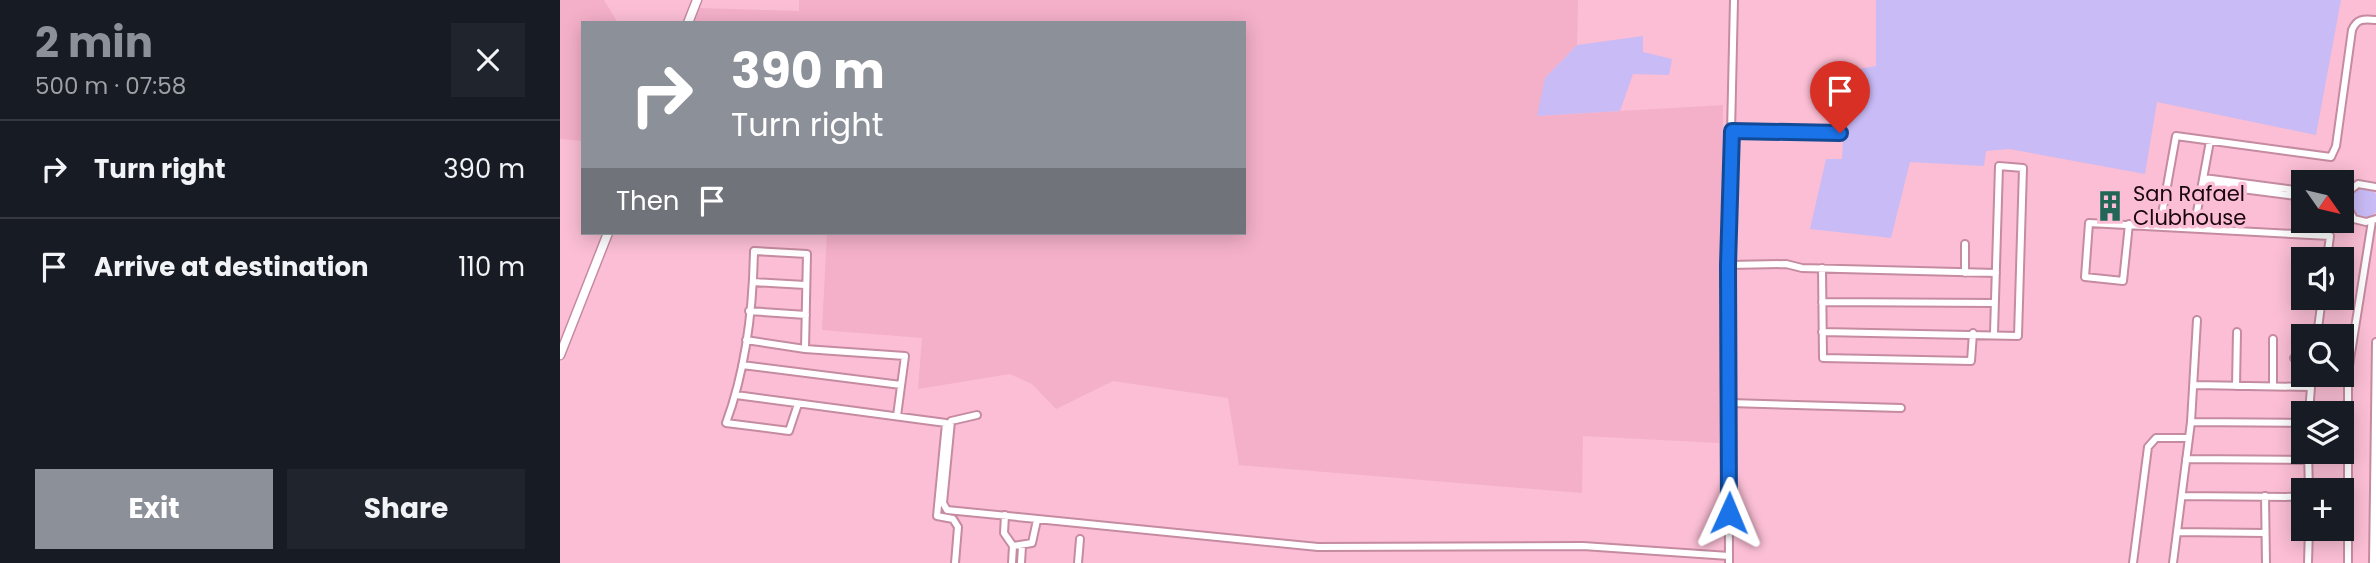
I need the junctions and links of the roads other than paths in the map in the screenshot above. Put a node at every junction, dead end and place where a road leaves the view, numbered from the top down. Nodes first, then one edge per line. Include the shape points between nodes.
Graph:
1 (697, 0) edge
2 (1734, 0) edge
3 (2376, 20) edge
4 (689, 21) edge
5 (1732, 131) junction
6 (1840, 133) dead end
7 (2210, 141) junction
8 (2204, 181) junction
9 (2376, 186) edge
10 (2354, 189) edge
11 (2291, 190) edge
12 (2291, 195) edge
13 (2354, 219) edge
14 (2374, 220) edge
15 (2129, 224) junction
16 (2160, 225) junction
17 (2194, 228) junction
18 (607, 235) edge
19 (1965, 244) dead end
20 (2329, 247) edge
21 (1728, 265) junction
22 (1822, 268) junction
23 (1965, 272) junction
24 (1996, 273) junction
25 (754, 282) junction
26 (805, 285) junction
27 (1822, 302) junction
28 (1994, 303) junction
29 (749, 312) junction
30 (806, 315) junction
31 (2197, 320) dead end
32 (2354, 324) edge
33 (1822, 332) junction
34 (2237, 332) dead end
35 (1973, 333) junction
36 (1994, 334) junction
37 (2273, 339) dead end
38 (746, 340) junction
39 (2376, 342) edge
40 (805, 349) junction
41 (560, 355) edge
42 (742, 365) junction
43 (901, 385) junction
44 (2195, 385) junction
45 (2236, 386) junction
46 (2273, 386) junction
47 (2291, 386) edge
48 (2309, 387) edge
49 (2345, 387) edge
50 (736, 395) junction
51 (2309, 401) edge
52 (1730, 403) junction
53 (797, 404) junction
54 (1901, 408) dead end
55 (977, 415) dead end
56 (897, 416) junction
57 (2192, 422) junction
58 (2291, 423) edge
59 (2189, 438) junction
60 (2186, 459) junction
61 (2291, 460) edge
62 (2376, 476) edge
63 (2345, 478) edge
64 (2182, 496) junction
65 (2265, 496) junction
66 (2291, 497) edge
67 (2375, 504) edge
68 (1005, 515) junction
69 (1037, 520) junction
70 (2177, 532) junction
71 (2265, 533) junction
72 (1080, 539) dead end
73 (2309, 541) edge
74 (2347, 541) edge
75 (1013, 546) junction
76 (1022, 546) junction
77 (1729, 559) edge
78 (955, 563) edge
79 (1012, 563) edge
80 (1021, 563) edge
81 (1078, 563) edge
82 (2133, 563) edge
83 (2173, 563) edge
84 (2266, 563) edge
85 (2308, 563) edge
86 (2348, 563) edge
87 (2373, 563) edge

1 - 4 street
2 - 5 street
3 - 7 street via 2362,19 2352,30 2332,157
5 - 6 street
5 - 21 street
7 - 8 street
7 - 16 street via 2176,136
8 - 11 street
8 - 12 street
8 - 17 street
9 - 10 street via 2358,184
13 - 14 street
14 - 32 street
15 - 15 street via 2089,223 2085,276 2123,281
15 - 16 street
16 - 17 street
17 - 20 street via 2330,236
18 - 41 street
19 - 23 street
21 - 22 street
21 - 52 street
22 - 23 street
22 - 27 street
23 - 24 street
24 - 28 street
24 - 36 street via 1999,166 2023,168 2018,335
25 - 26 street
25 - 26 street via 754,251 807,254
25 - 29 street
26 - 30 street
27 - 28 street
27 - 33 street
28 - 36 street
29 - 30 street
29 - 38 street
30 - 40 street
31 - 44 street
33 - 35 street
33 - 35 street via 1823,358 1971,362
34 - 45 street
35 - 36 street
37 - 46 street
38 - 40 street
38 - 42 street
39 - 62 street
40 - 43 street via 905,356
42 - 43 street
42 - 50 street
43 - 56 street
44 - 45 street
44 - 57 street
45 - 46 street
46 - 47 street
48 - 51 street
49 - 63 street
50 - 53 street
50 - 53 street via 726,423 789,431
52 - 54 street
52 - 77 street
53 - 56 street
55 - 68 street via 951,421 943,503 947,510
56 - 78 street via 946,423 937,516 953,519 958,527
57 - 58 street
57 - 59 street
59 - 60 street
59 - 82 street via 2156,438 2148,447
60 - 61 street
60 - 64 street
62 - 67 street
64 - 65 street
64 - 70 street
65 - 66 street
65 - 71 street
67 - 87 street
68 - 69 street
68 - 75 street via 1004,533
69 - 76 street via 1036,537
69 - 77 street via 1318,547 1583,546
70 - 71 street
70 - 83 street
71 - 84 street
72 - 81 street
73 - 85 street
74 - 86 street
75 - 76 street
75 - 79 street
76 - 80 street

